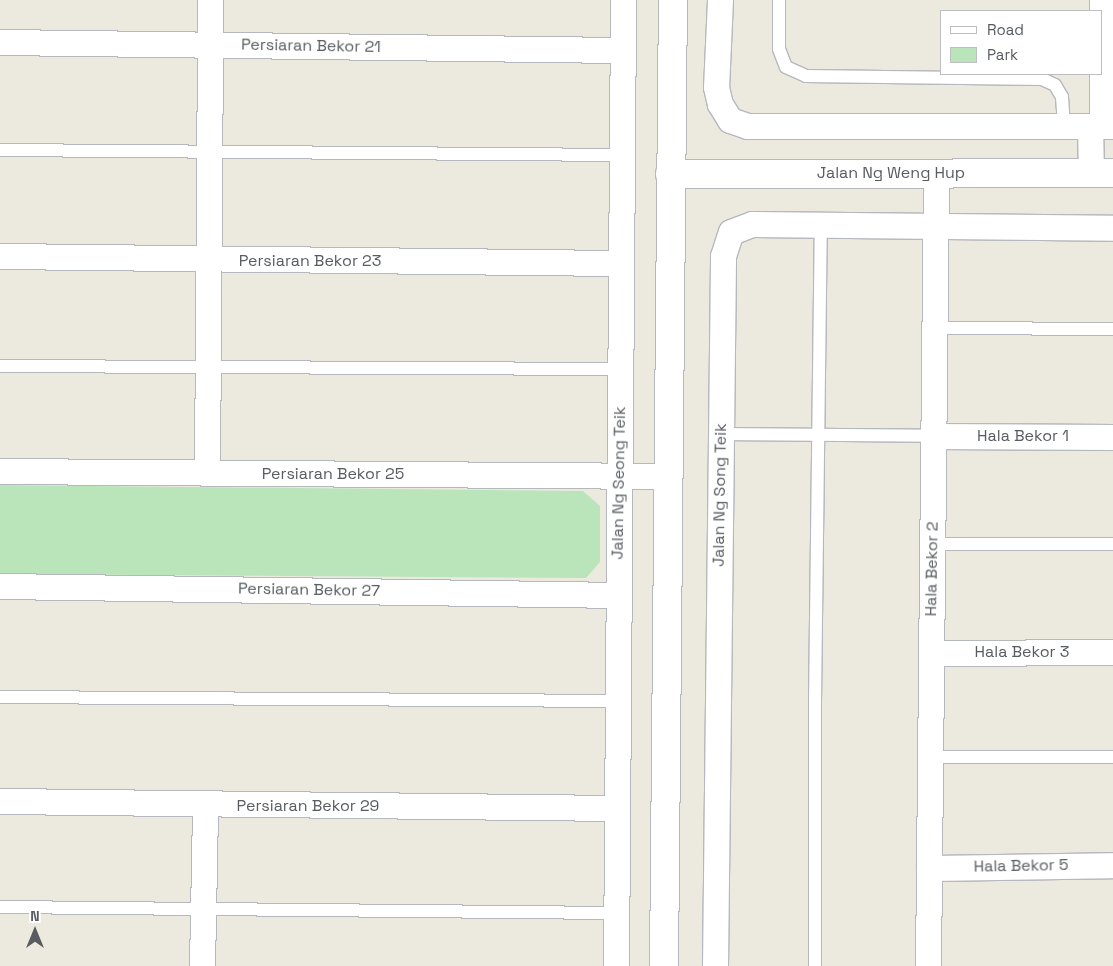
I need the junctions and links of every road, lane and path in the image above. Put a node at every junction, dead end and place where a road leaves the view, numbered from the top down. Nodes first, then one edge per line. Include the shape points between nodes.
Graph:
1 (210, 0) edge
2 (623, 0) edge
3 (673, 0) edge
4 (720, 0) edge
5 (780, 0) edge
6 (0, 42) edge
7 (210, 45) junction
8 (622, 50) junction
9 (1102, 75) edge
10 (1064, 126) junction
11 (1102, 126) edge
12 (0, 150) edge
13 (209, 152) junction
14 (622, 155) junction
15 (936, 172) junction
16 (1102, 173) edge
17 (670, 174) junction
18 (821, 225) junction
19 (935, 225) junction
20 (1113, 228) edge
21 (0, 256) edge
22 (207, 260) junction
23 (620, 263) junction
24 (935, 328) junction
25 (1113, 329) edge
26 (0, 366) edge
27 (206, 366) junction
28 (621, 369) junction
29 (721, 434) junction
30 (820, 435) junction
31 (934, 436) junction
32 (1113, 437) edge
33 (0, 471) edge
34 (207, 473) junction
35 (618, 476) junction
36 (667, 476) junction
37 (932, 544) junction
38 (1113, 544) edge
39 (0, 586) edge
40 (618, 595) junction
41 (1113, 652) edge
42 (931, 653) junction
43 (0, 697) edge
44 (618, 701) junction
45 (930, 757) junction
46 (1113, 757) edge
47 (0, 801) edge
48 (205, 805) junction
49 (617, 808) junction
50 (1113, 865) edge
51 (929, 868) junction
52 (0, 907) edge
53 (202, 909) junction
54 (617, 913) junction
55 (202, 966) edge
56 (616, 966) edge
57 (664, 966) edge
58 (715, 966) edge
59 (815, 966) edge
60 (928, 966) edge

1 - 7 street
2 - 8 street, Jalan Ng Seong Teik
3 - 17 main road
4 - 10 street via 716,87 720,104 730,120 769,128
5 - 10 lane via 779,49 786,67 806,76 1042,79 1055,85 1062,97
6 - 7 street, Persiaran Bekor 21
7 - 8 street, Persiaran Bekor 21
7 - 13 street
8 - 14 street, Jalan Ng Seong Teik
9 - 11 street
10 - 11 street
11 - 16 street
12 - 13 lane
13 - 14 lane
13 - 22 street
14 - 23 street, Jalan Ng Seong Teik
15 - 16 main road, Jalan Ng Weng Hup
15 - 17 main road, Jalan Ng Weng Hup
15 - 19 street, Hala Bekor 2
17 - 36 main road
18 - 19 street, Jalan Ng Song Teik
18 - 29 street, Jalan Ng Song Teik via 752,224 731,232 723,256
18 - 30 lane
19 - 20 street
19 - 24 street, Hala Bekor 2
21 - 22 street, Persiaran Bekor 23
22 - 23 street, Persiaran Bekor 23
22 - 27 street
23 - 28 street, Jalan Ng Seong Teik
24 - 25 lane
24 - 31 street, Hala Bekor 2
26 - 27 lane
27 - 28 lane
27 - 34 street
28 - 35 street, Jalan Ng Seong Teik
29 - 30 lane
29 - 58 street, Jalan Ng Song Teik
30 - 31 lane
30 - 59 lane
31 - 32 street, Hala Bekor 1
31 - 37 street, Hala Bekor 2
33 - 34 street, Persiaran Bekor 25
34 - 35 street, Persiaran Bekor 25
35 - 36 street, Persiaran Bekor 25
35 - 40 street, Jalan Ng Seong Teik
36 - 57 main road
37 - 38 lane
37 - 42 street, Hala Bekor 2
39 - 40 street, Persiaran Bekor 27
40 - 44 street, Jalan Ng Seong Teik
41 - 42 street, Hala Bekor 3
42 - 45 street, Hala Bekor 2
43 - 44 lane
44 - 49 street, Jalan Ng Seong Teik
45 - 46 lane
45 - 51 street, Hala Bekor 2
47 - 48 street, Persiaran Bekor 29
48 - 49 street, Persiaran Bekor 29
48 - 53 street
49 - 54 street, Jalan Ng Seong Teik
50 - 51 street, Hala Bekor 5
51 - 60 street, Hala Bekor 2
52 - 53 lane
53 - 54 lane
53 - 55 street
54 - 56 street, Jalan Ng Seong Teik

